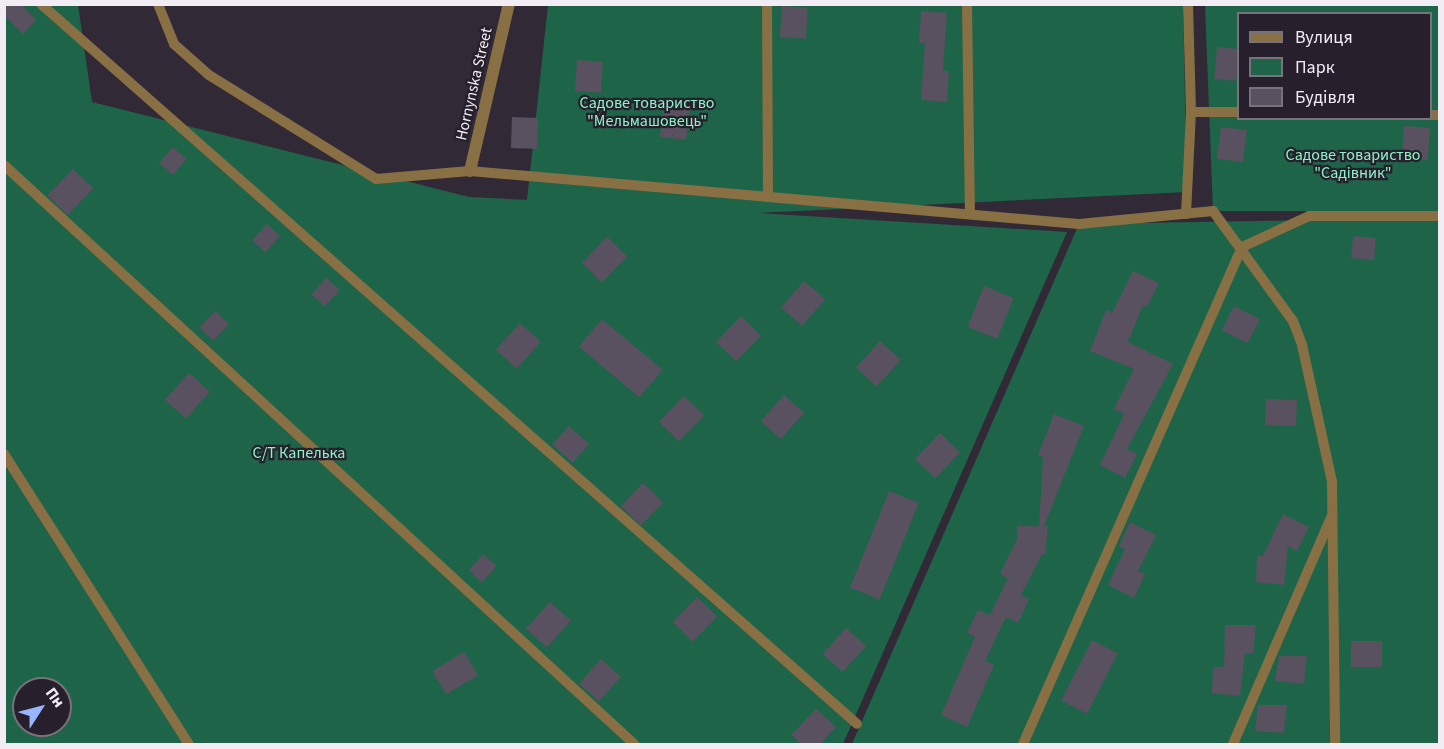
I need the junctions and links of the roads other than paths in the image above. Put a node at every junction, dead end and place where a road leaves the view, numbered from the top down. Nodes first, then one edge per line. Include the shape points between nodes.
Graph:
1 (41, 4) edge
2 (158, 4) edge
3 (510, 4) edge
4 (767, 4) edge
5 (967, 4) edge
6 (1188, 4) edge
7 (1191, 112) junction
8 (1237, 112) edge
9 (4, 165) edge
10 (470, 171) junction
11 (768, 197) junction
12 (1186, 213) junction
13 (970, 214) junction
14 (1440, 216) edge
15 (1242, 248) junction
16 (4, 454) edge
17 (1334, 512) junction
18 (857, 724) dead end
19 (189, 744) edge
20 (634, 744) edge
21 (1023, 744) edge
22 (1233, 744) edge
23 (1335, 744) edge

1 - 18 lane
2 - 10 lane via 174,44 209,75 376,179
3 - 10 street, Hornynska Street
4 - 11 lane
5 - 13 lane
6 - 7 lane
7 - 8 lane
7 - 12 lane
9 - 20 lane
10 - 11 lane
11 - 13 lane
12 - 13 lane via 1079,224
12 - 15 lane via 1213,211
14 - 15 lane via 1309,216
15 - 17 lane via 1293,321 1302,345 1332,482
15 - 21 lane
16 - 19 lane
17 - 22 lane
17 - 23 lane

